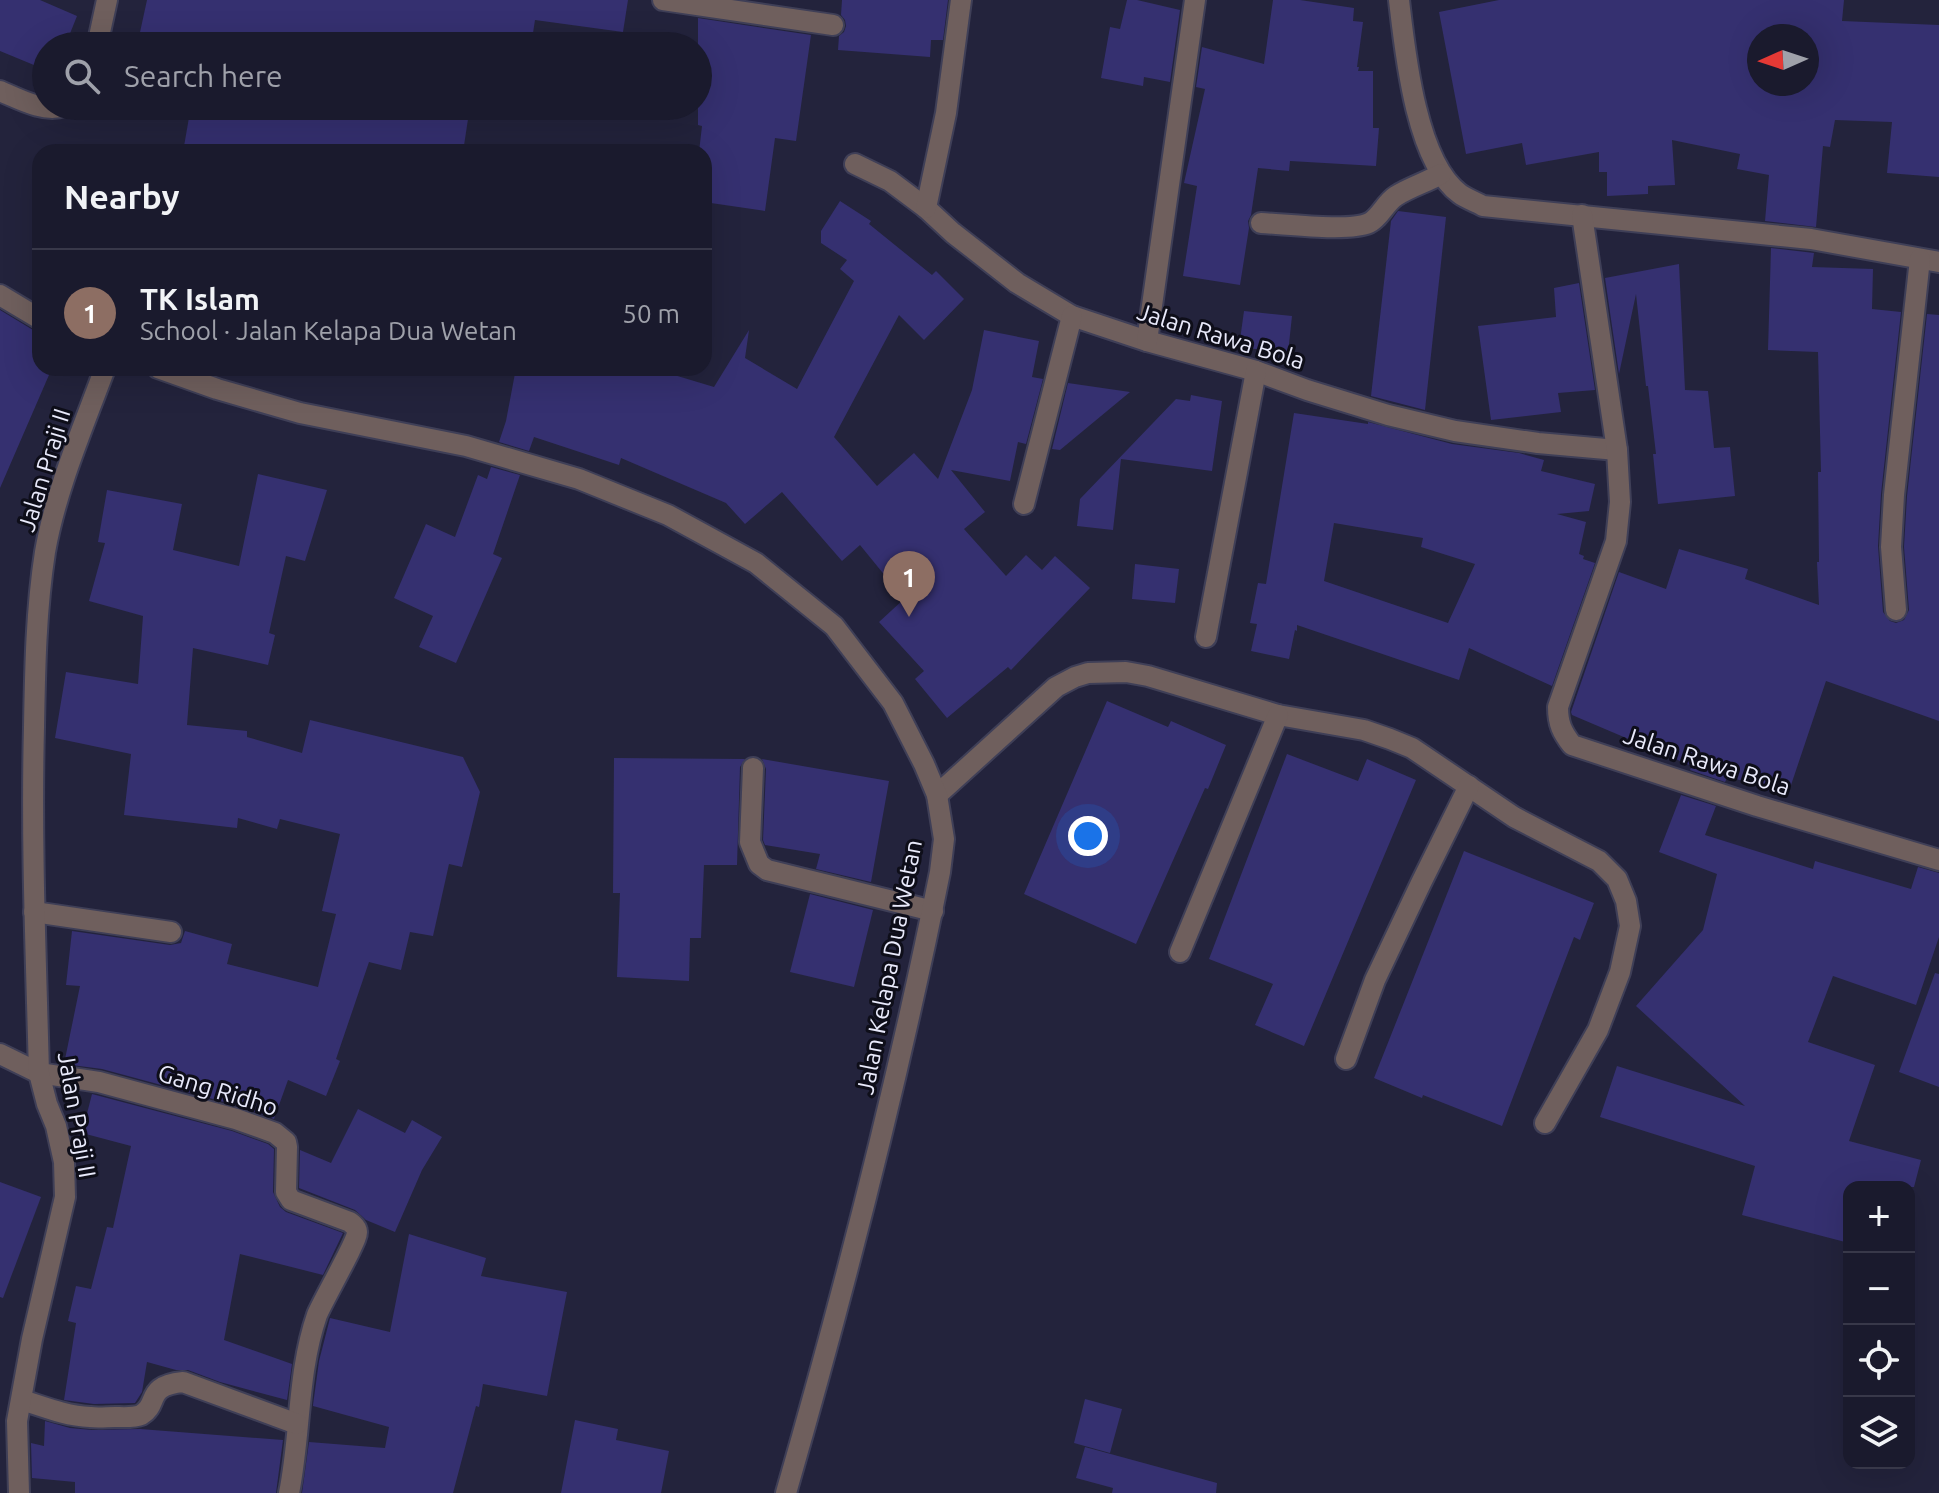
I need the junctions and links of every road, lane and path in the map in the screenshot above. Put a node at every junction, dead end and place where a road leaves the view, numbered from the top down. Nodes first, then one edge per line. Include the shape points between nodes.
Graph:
1 (107, 0) edge
2 (663, 0) edge
3 (961, 0) edge
4 (1195, 0) edge
5 (1399, 0) edge
6 (833, 25) dead end
7 (100, 32) edge
8 (0, 91) edge
9 (32, 104) edge
10 (855, 164) dead end
11 (1441, 174) junction
12 (926, 208) junction
13 (1582, 215) junction
14 (1261, 223) dead end
15 (1930, 260) edge
16 (0, 295) edge
17 (32, 314) edge
18 (1072, 316) junction
19 (1147, 341) junction
20 (1256, 371) junction
21 (102, 376) edge
22 (180, 376) edge
23 (1617, 450) junction
24 (1024, 504) dead end
25 (1896, 610) dead end
26 (1206, 637) dead end
27 (1278, 715) junction
28 (753, 768) dead end
29 (1469, 786) junction
30 (937, 795) junction
31 (1939, 860) edge
32 (933, 911) junction
33 (34, 912) junction
34 (171, 932) dead end
35 (1180, 952) dead end
36 (0, 1054) edge
37 (1346, 1059) dead end
38 (39, 1073) junction
39 (1545, 1123) dead end
40 (22, 1400) junction
41 (8, 1420) edge
42 (297, 1424) junction
43 (19, 1493) edge
44 (289, 1493) edge
45 (786, 1493) edge

1 - 7 street
2 - 6 street
3 - 12 street
4 - 19 street
5 - 11 street via 1416,105
8 - 9 street
10 - 12 street, Jalan Rawa Bola
11 - 13 street via 1460,194 1483,206
11 - 14 street via 1395,197 1363,225
12 - 18 street, Jalan Rawa Bola via 1017,283
13 - 15 street via 1811,239
13 - 23 street, Jalan Rawa Bola
15 - 25 street via 1891,534
16 - 17 street
18 - 19 street, Jalan Rawa Bola
18 - 24 street
19 - 20 street, Jalan Rawa Bola
20 - 23 street, Jalan Rawa Bola via 1388,415 1455,431
20 - 26 street
21 - 33 street, Jalan Praji II via 60,491 45,551 35,662
22 - 30 street, Jalan Kelapa Dua Wetan via 300,413 466,446 579,479 726,545 834,626 893,703
23 - 31 street, Jalan Rawa Bola via 1616,541 1558,707 1563,734 1572,745
27 - 29 street via 1390,739
27 - 30 street via 1148,676 1088,673 1056,687
27 - 35 street
28 - 32 street via 750,842 759,864
29 - 37 street via 1375,980
29 - 39 street via 1514,817 1599,861 1617,879 1626,901 1630,926 1620,972 1598,1030
30 - 32 street, Jalan Kelapa Dua Wetan via 944,839
32 - 45 street, Jalan Kelapa Dua Wetan via 871,1177
33 - 34 street
33 - 38 street, Jalan Praji II
36 - 38 street
38 - 40 street, Jalan Praji II via 64,1162 65,1197
38 - 42 street, Gang Ridho via 99,1082 275,1133 287,1147 287,1196 350,1222 357,1230 317,1314 304,1362
40 - 41 street, Jalan Praji II
40 - 42 street via 62,1413 125,1417 140,1415 160,1388 183,1382
41 - 43 street, Jalan Praji II
42 - 44 street

